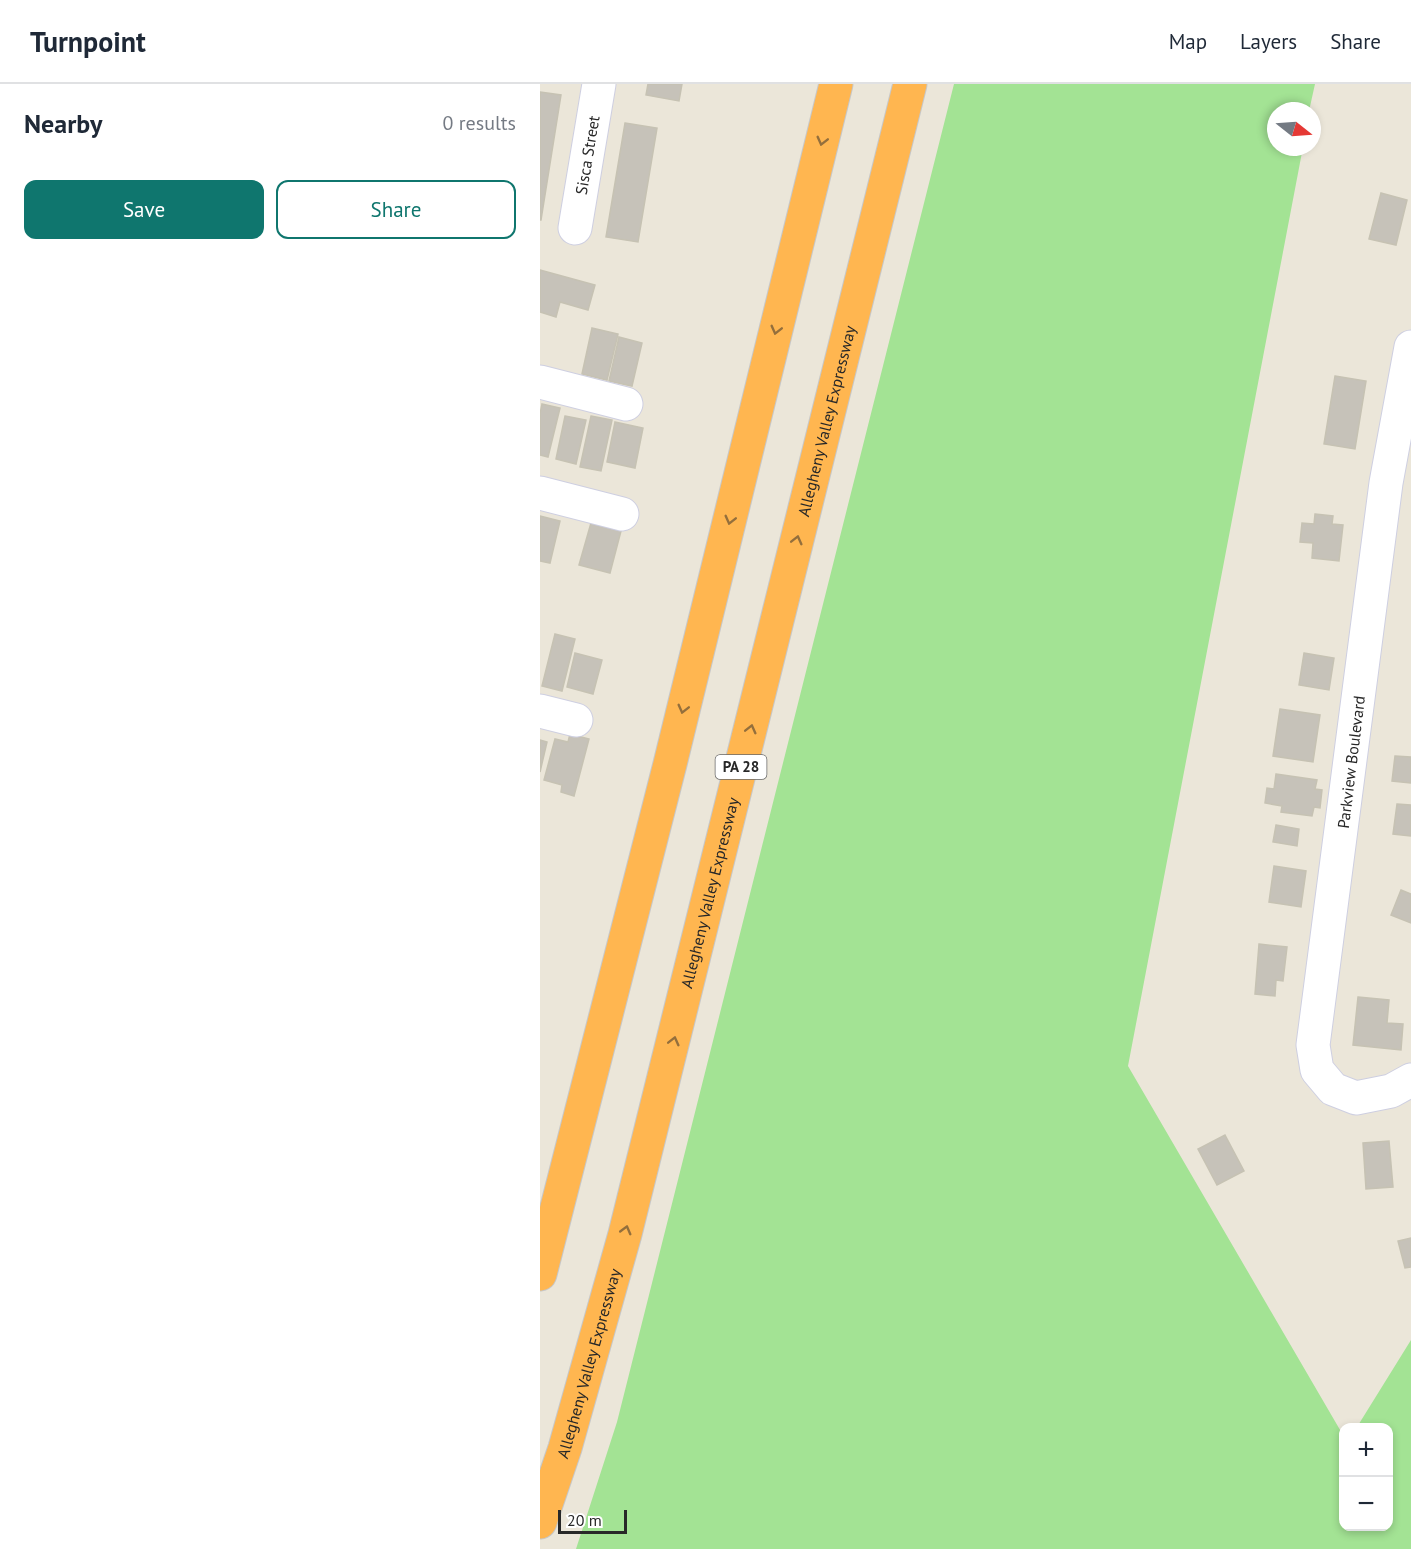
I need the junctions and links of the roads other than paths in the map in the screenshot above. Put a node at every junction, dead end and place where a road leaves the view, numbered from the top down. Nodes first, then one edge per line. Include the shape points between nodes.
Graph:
1 (599, 84) edge
2 (836, 84) edge
3 (910, 84) edge
4 (575, 228) dead end
5 (1411, 347) edge
6 (540, 382) edge
7 (626, 404) dead end
8 (540, 493) edge
9 (622, 514) dead end
10 (540, 711) edge
11 (576, 720) dead end
12 (1411, 1080) edge
13 (540, 1274) edge
14 (540, 1522) edge

1 - 4 street, Sisca Street
2 -> 13 highway
14 -> 3 highway, Allegheny Valley Expressway / PA 28 via 565,1448 639,1177
5 - 12 street, Parkview Boulevard via 1386,483 1313,1045 1317,1070 1333,1089 1356,1098 1391,1091
6 - 7 street
8 - 9 street
10 - 11 street

